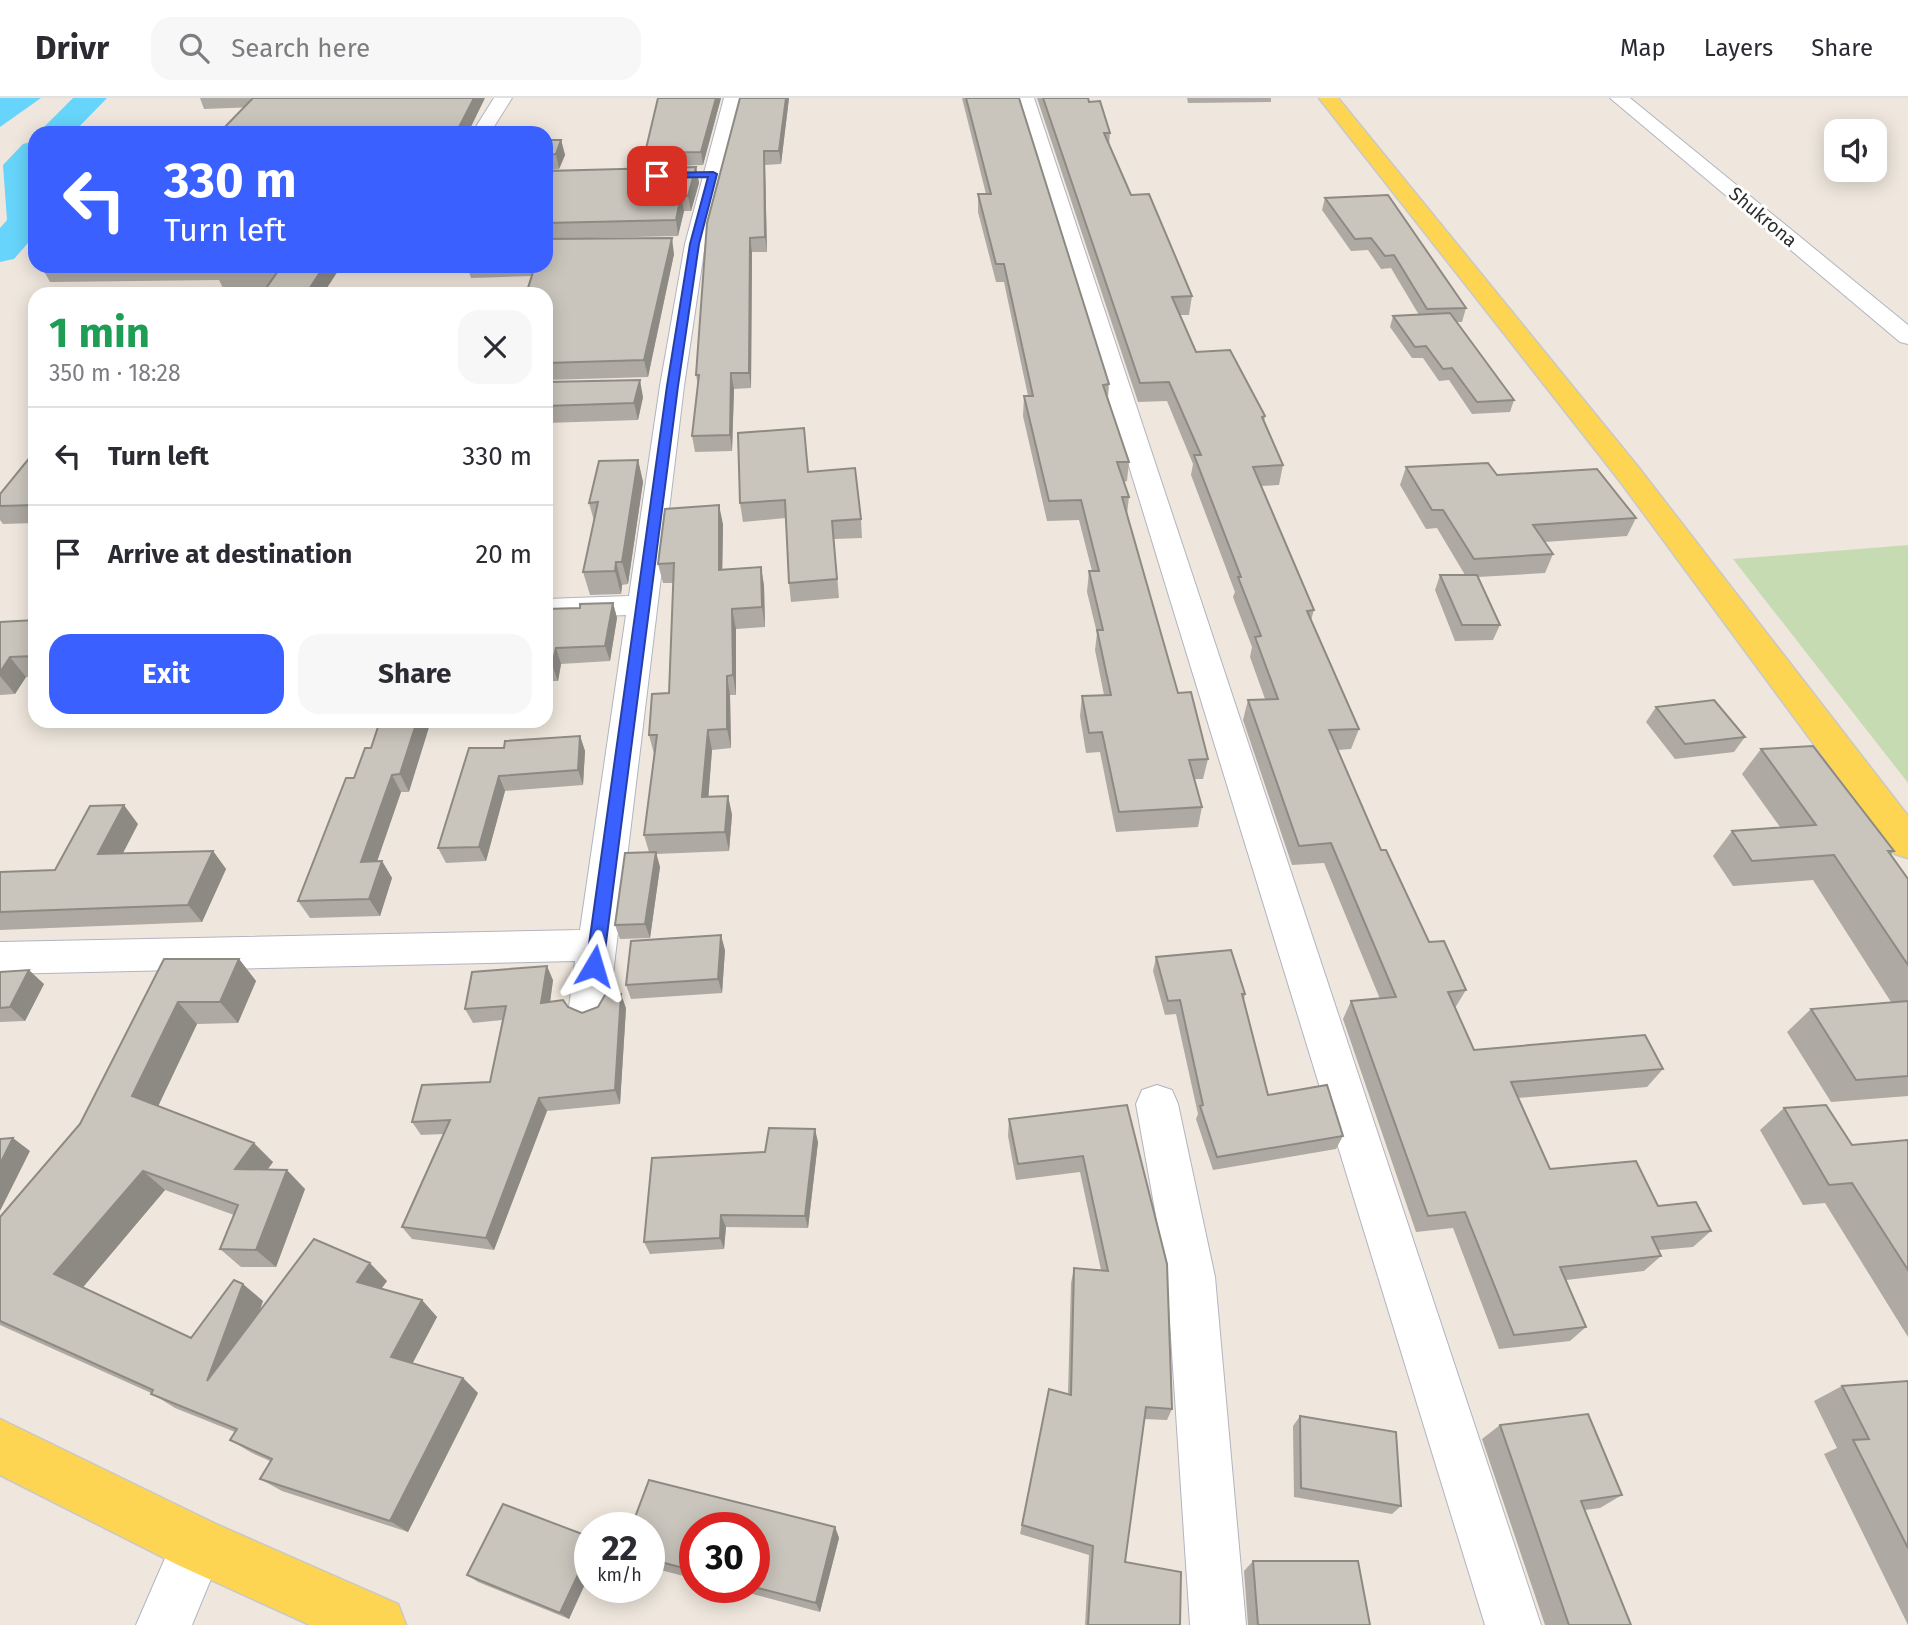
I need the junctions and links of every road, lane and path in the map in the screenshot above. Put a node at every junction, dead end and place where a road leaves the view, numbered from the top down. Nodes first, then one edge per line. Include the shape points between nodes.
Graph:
1 (503, 98) edge
2 (733, 98) edge
3 (1025, 98) edge
4 (1328, 98) edge
5 (1619, 98) edge
6 (485, 126) edge
7 (1908, 337) edge
8 (642, 605) junction
9 (553, 608) edge
10 (1908, 844) edge
11 (597, 945) junction
12 (0, 958) edge
13 (589, 1007) edge
14 (1157, 1104) dead end
15 (0, 1446) edge
16 (198, 1545) junction
17 (164, 1625) edge
18 (377, 1625) edge
19 (1218, 1625) edge
20 (1513, 1625) edge

1 - 6 street
2 - 8 street via 681,244 660,386
3 - 20 street
4 - 10 main road via 1629,474
5 - 7 street, Shukrona
8 - 9 street
8 - 11 street
11 - 12 street
11 - 13 street
14 - 19 street via 1191,1277
15 - 16 main road
16 - 17 street
16 - 18 main road

